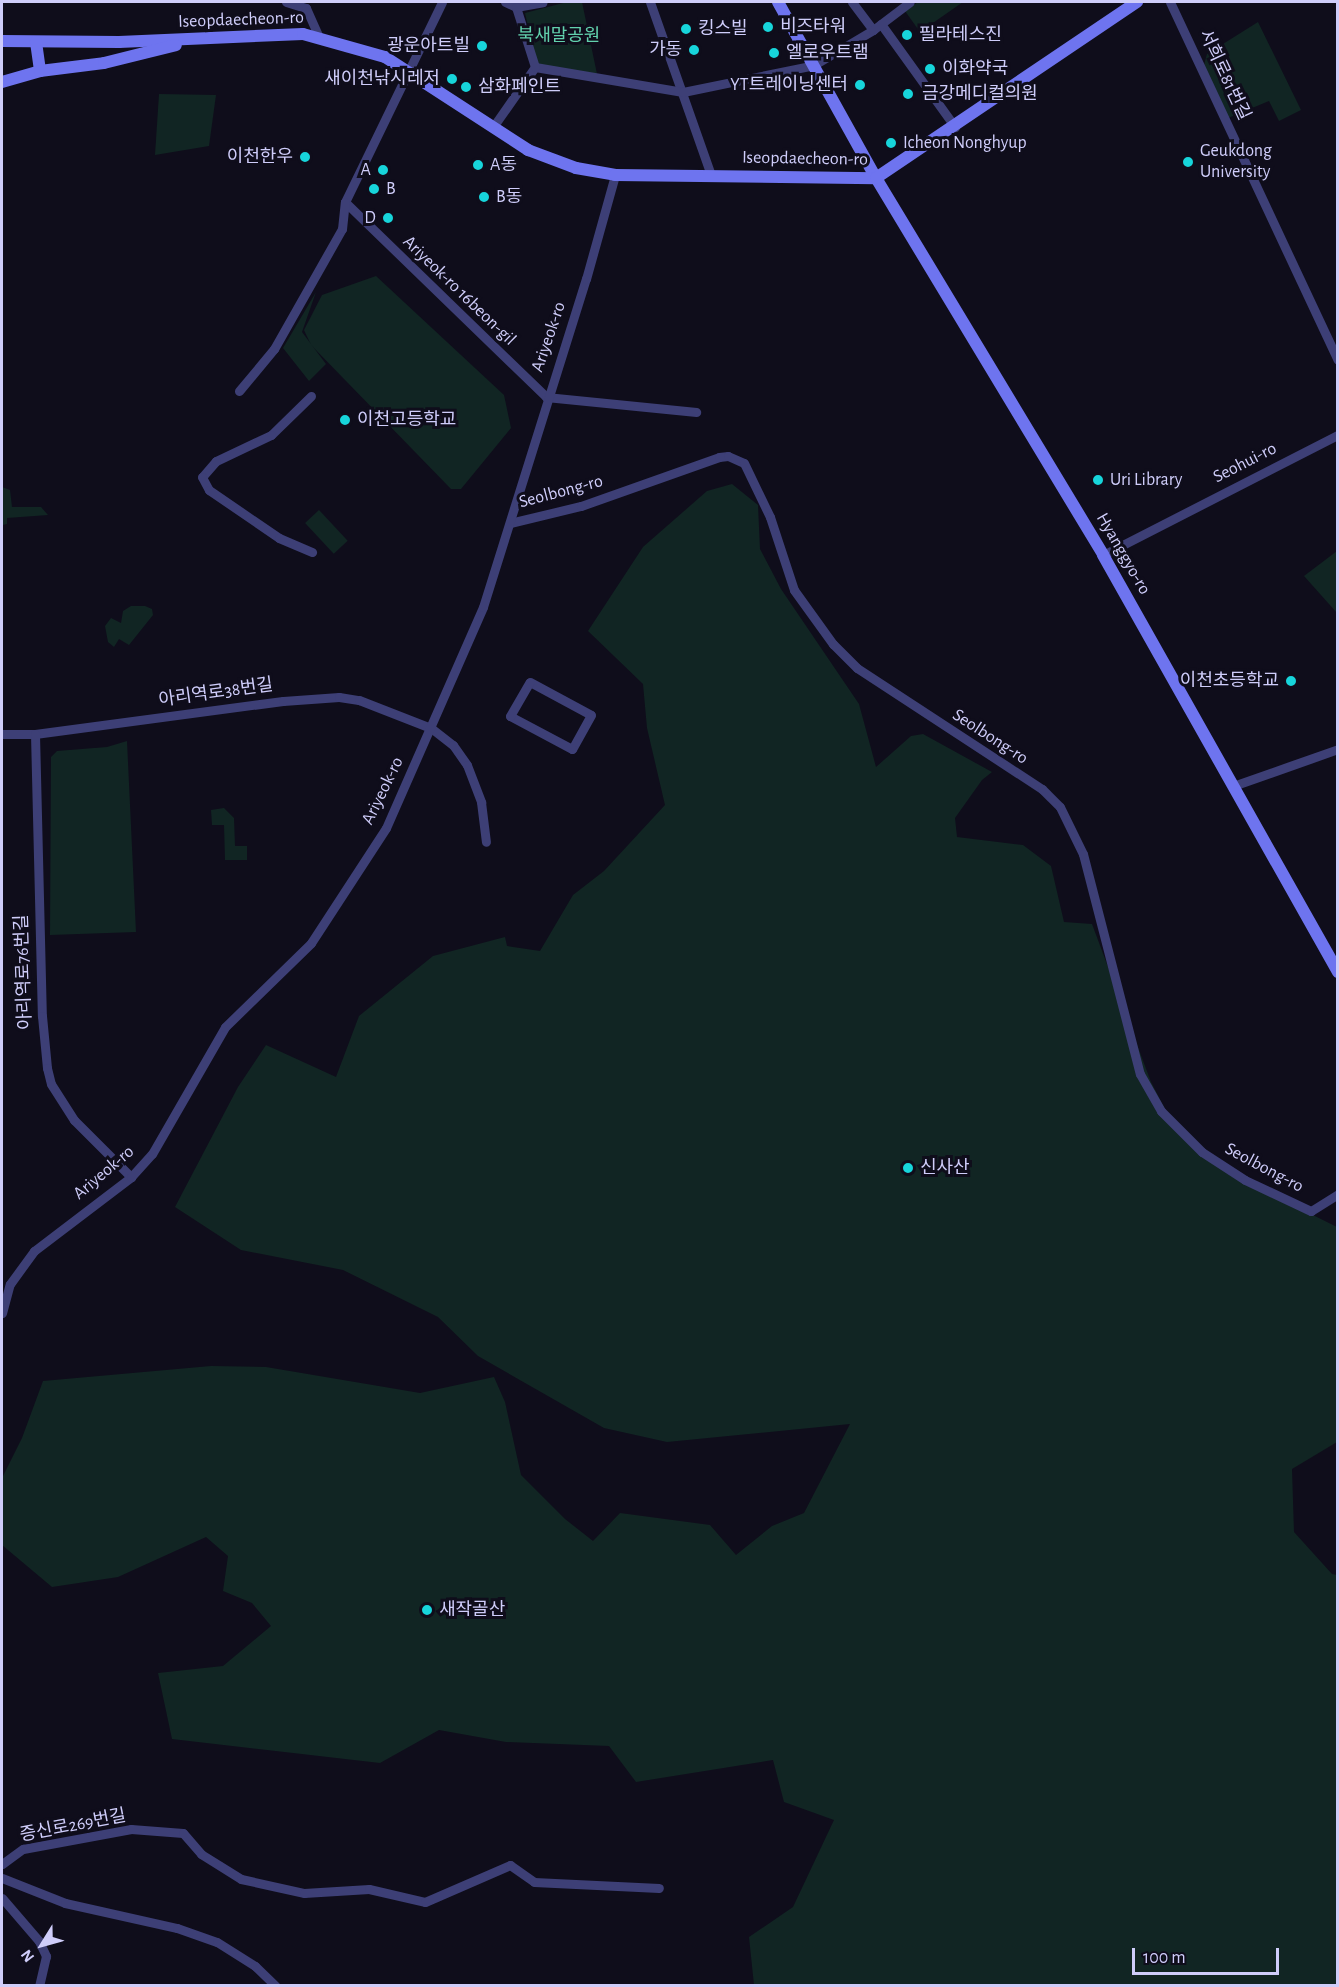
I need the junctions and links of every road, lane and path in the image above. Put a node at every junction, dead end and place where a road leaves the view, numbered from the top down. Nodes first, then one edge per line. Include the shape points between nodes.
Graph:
1 (286, 2) edge
2 (442, 2) edge
3 (506, 2) edge
4 (543, 2) edge
5 (650, 2) edge
6 (778, 2) edge
7 (852, 2) edge
8 (910, 2) edge
9 (1137, 2) edge
10 (1170, 2) edge
11 (516, 7) junction
12 (881, 24) junction
13 (873, 30) junction
14 (319, 37) junction
15 (201, 39) junction
16 (2, 41) edge
17 (36, 42) junction
18 (814, 65) junction
19 (535, 68) junction
20 (407, 69) junction
21 (40, 71) junction
22 (2, 82) edge
23 (683, 92) junction
24 (493, 127) junction
25 (955, 128) junction
26 (615, 175) junction
27 (711, 175) junction
28 (876, 178) junction
29 (345, 202) junction
30 (1338, 360) edge
31 (239, 391) dead end
32 (311, 396) dead end
33 (546, 397) junction
34 (696, 412) dead end
35 (1338, 435) edge
36 (510, 523) junction
37 (312, 552) dead end
38 (1103, 555) junction
39 (431, 728) junction
40 (2, 734) edge
41 (35, 734) junction
42 (572, 749) joint
43 (1338, 749) edge
44 (1233, 786) junction
45 (486, 842) dead end
46 (1338, 972) edge
47 (131, 1177) junction
48 (1338, 1194) edge
49 (2, 1313) edge
50 (2, 1863) edge
51 (2, 1878) edge
52 (659, 1888) dead end
53 (2, 1898) edge
54 (39, 1986) edge
55 (276, 1986) edge

1 - 14 street via 306,8
2 - 20 street
3 - 11 street
4 - 11 street
5 - 23 street
6 - 18 street, Hyanggyo-ro
7 - 13 street
8 - 12 street
9 - 25 street, Iseopdaecheon-ro
10 - 30 street, 서희로81번길
11 - 19 street
12 - 13 street
12 - 25 street
13 - 18 street
14 - 15 street, Iseopdaecheon-ro via 293,33
14 - 20 street, Iseopdaecheon-ro via 371,52
15 - 17 street, Iseopdaecheon-ro
15 - 21 street via 104,63
16 - 17 street, Iseopdaecheon-ro
17 - 21 street
18 - 23 street
18 - 28 street, Hyanggyo-ro
19 - 23 street
19 - 24 street
20 - 24 street, Iseopdaecheon-ro
20 - 29 street
21 - 22 street
23 - 27 street
24 - 26 street, Iseopdaecheon-ro via 540,157
25 - 28 street, Iseopdaecheon-ro
26 - 27 street, Iseopdaecheon-ro
26 - 33 street, Ariyeok-ro via 586,279
27 - 28 street, Iseopdaecheon-ro
28 - 38 street, Hyanggyo-ro
29 - 31 street via 342,229 271,354
29 - 33 street, Ariyeok-ro 16beon-gil
32 - 37 street via 271,435 216,462 202,477 209,490 279,538
33 - 34 street
33 - 36 street, Ariyeok-ro
35 - 38 street, Seohui-ro
36 - 39 street, Ariyeok-ro via 478,621
36 - 48 street, Seolbong-ro via 581,506 719,457 728,456 744,463 770,517 794,590 833,644 857,668 1042,789 1060,807 1083,854 1140,1074 1161,1111 1202,1152 1255,1185 1311,1211
38 - 44 street, Hyanggyo-ro
39 - 41 street, 아리역로38번길 via 383,707 339,697
39 - 45 street, 아리역로38번길 via 453,745 467,765 481,801
39 - 47 street, Ariyeok-ro via 386,828 323,927 293,962 225,1027 152,1154
40 - 41 street, 아리역로38번길
41 - 47 street, 아리역로76번길 via 41,1005 47,1068 51,1084 74,1120
42 - 42 street via 510,716 530,682 591,715
43 - 44 street
44 - 46 street, Hyanggyo-ro
47 - 49 street, Ariyeok-ro via 34,1251 10,1284
50 - 52 street, 증신로269번길 via 23,1849 131,1829 183,1833 201,1854 241,1879 304,1893 369,1889 425,1902 510,1865 534,1882
51 - 55 street via 84,1909 209,1939 239,1954
53 - 54 street via 39,1941 46,1956

